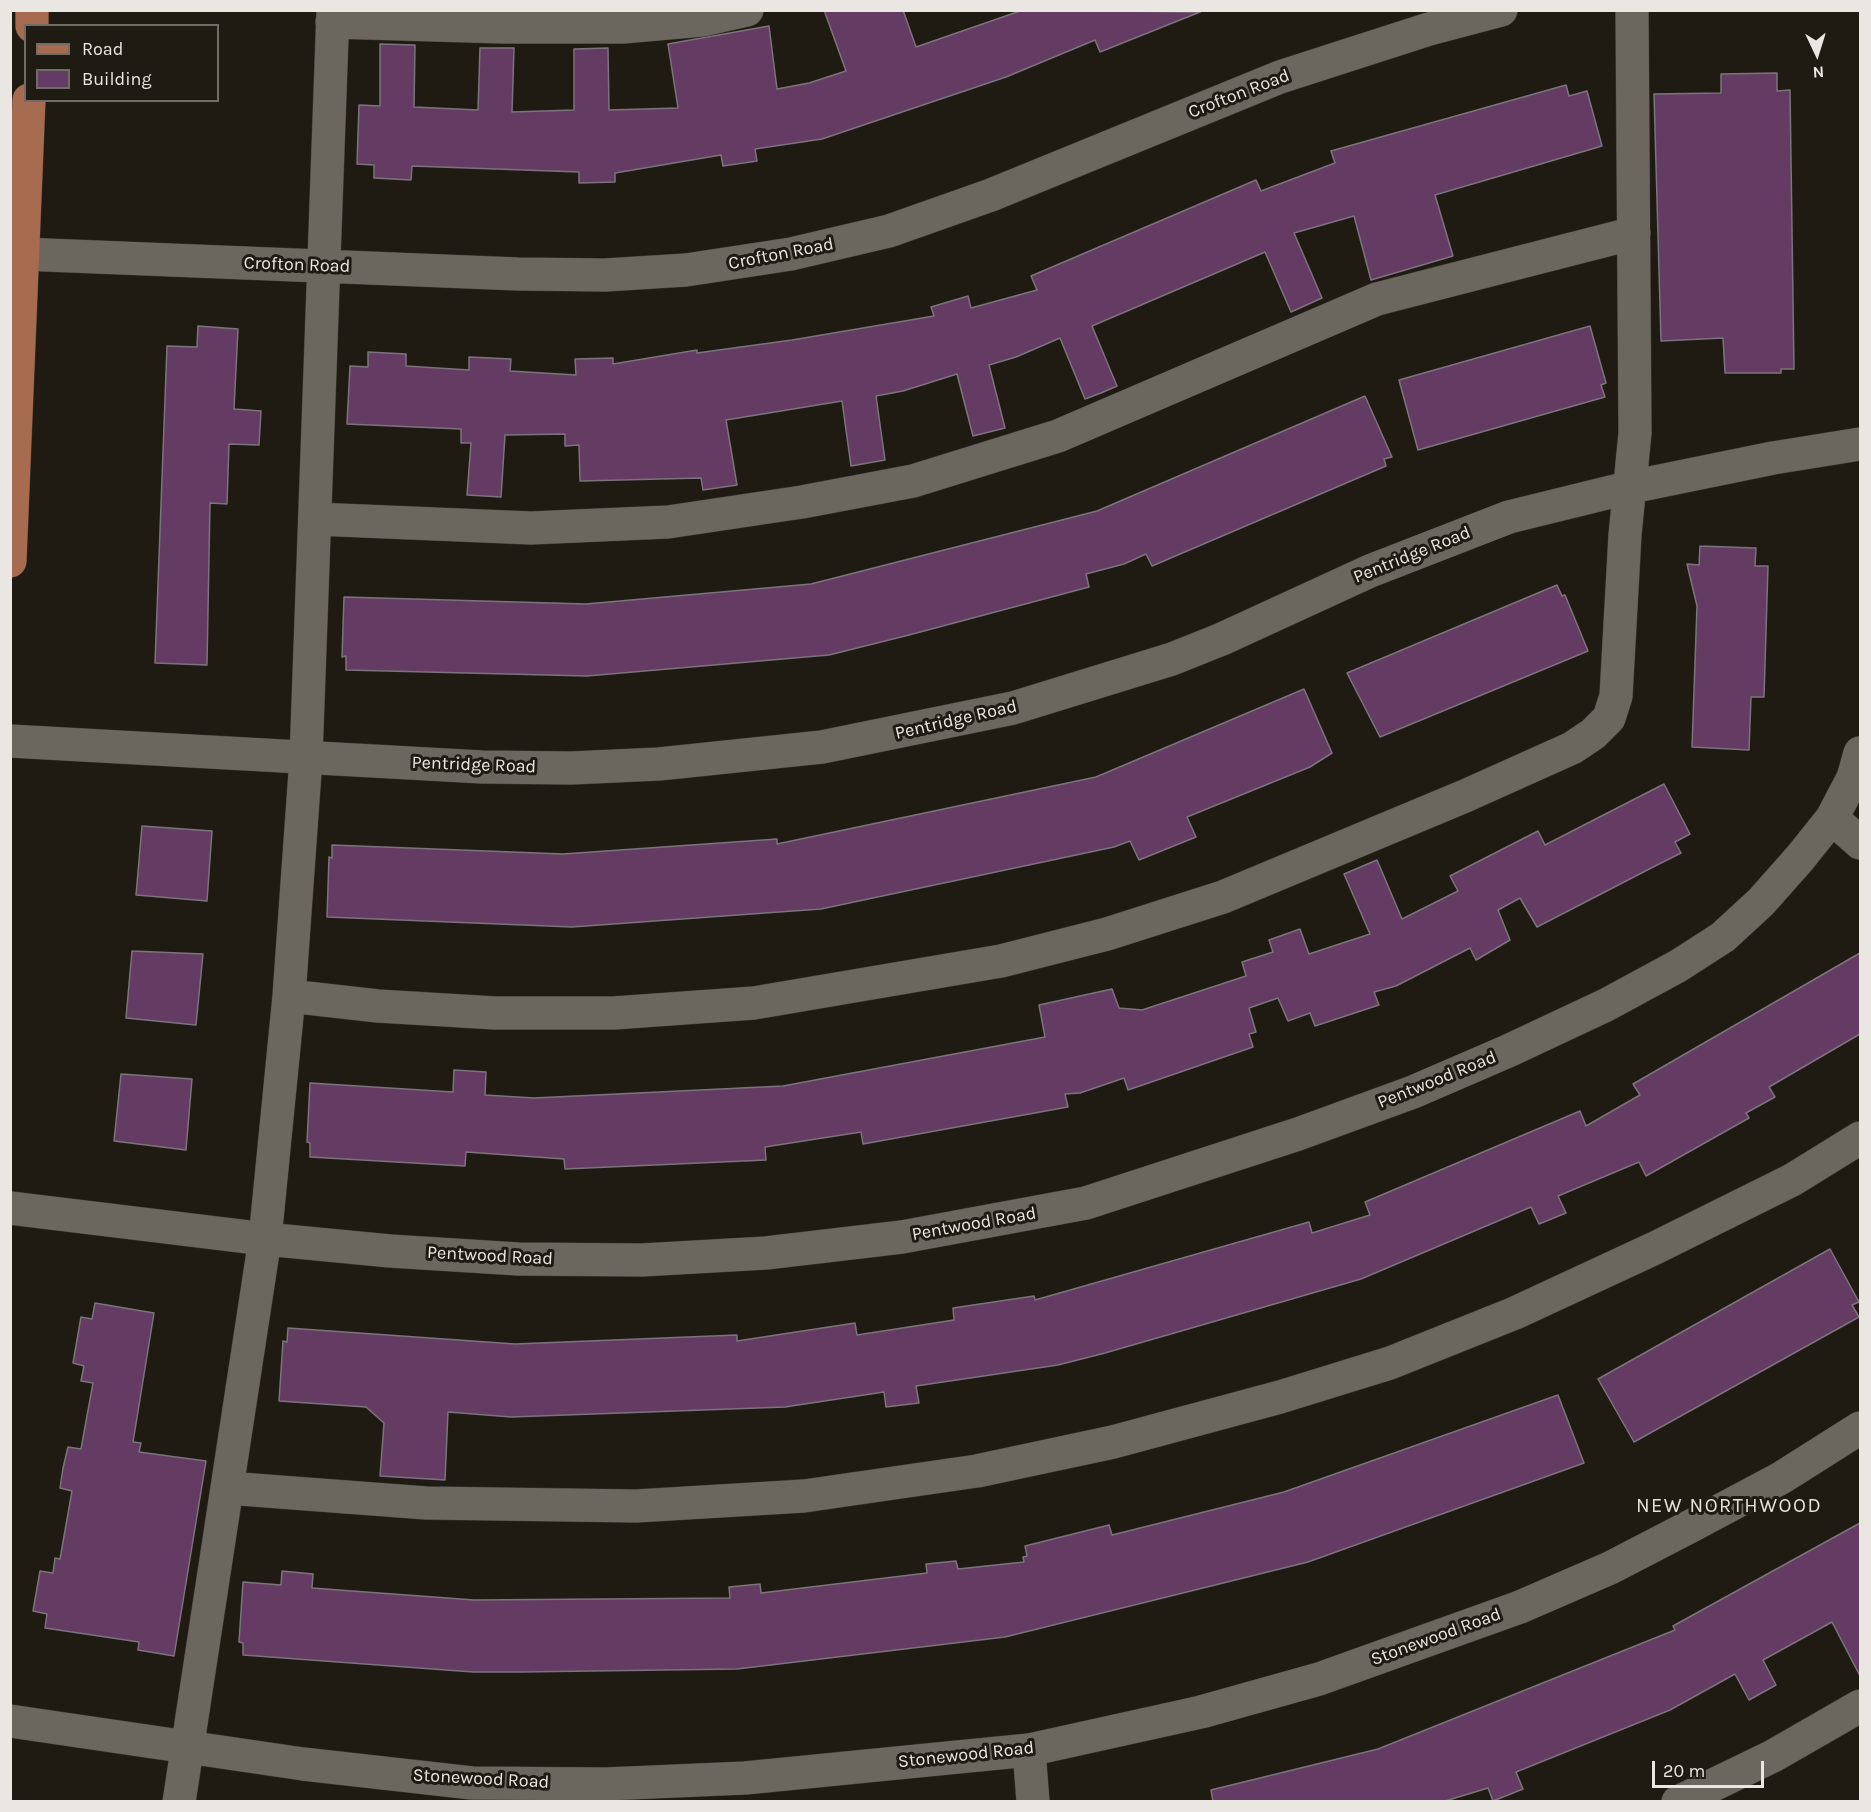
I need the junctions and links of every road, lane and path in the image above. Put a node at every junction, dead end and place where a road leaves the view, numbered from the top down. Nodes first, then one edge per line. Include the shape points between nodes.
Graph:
1 (747, 10) edge
2 (1501, 10) edge
3 (1632, 10) edge
4 (333, 16) edge
5 (29, 102) edge
6 (1634, 233) junction
7 (22, 254) junction
8 (324, 267) junction
9 (1860, 444) edge
10 (1630, 487) junction
11 (315, 519) junction
12 (10, 561) edge
13 (10, 741) edge
14 (1860, 753) edge
15 (306, 758) junction
16 (1832, 818) junction
17 (1860, 843) edge
18 (290, 996) junction
19 (1860, 1137) edge
20 (10, 1208) edge
21 (265, 1239) junction
22 (1860, 1428) edge
23 (227, 1488) junction
24 (1860, 1706) edge
25 (10, 1721) edge
26 (187, 1747) junction
27 (1029, 1750) junction
28 (179, 1802) edge
29 (1033, 1802) edge
30 (1678, 1802) edge

1 - 4 street via 703,20 623,27 502,27
2 - 8 street, Crofton Road via 1280,77 991,195 889,231 791,254 686,270 605,275
3 - 6 street
4 - 8 street
5 - 7 main road
6 - 10 street via 1635,433
6 - 11 street via 1377,299 1058,436 913,481 668,522 531,528
7 - 8 street, Crofton Road
7 - 12 main road
8 - 11 street
9 - 10 street, Pentridge Road
10 - 15 street, Pentridge Road via 1509,517 1460,535 1172,659 1013,708 948,723 822,747 659,764 571,768
10 - 18 street via 1616,696 1610,718 1572,748 1223,897 1001,962 754,1003 614,1013 495,1013
11 - 15 street
13 - 15 street, Pentridge Road
14 - 16 street, Pentwood Road via 1853,778
15 - 18 street
16 - 17 street
16 - 21 street, Pentwood Road via 1761,902 1723,937 1606,1005 1413,1092 1086,1203 902,1237 766,1253 642,1260 518,1259
18 - 21 street
19 - 23 street via 1792,1180 1515,1313 1379,1366 1280,1398 1113,1442 977,1471 804,1496 636,1506 426,1503
20 - 21 street, Pentwood Road
21 - 23 street
22 - 27 street, Stonewood Road via 1781,1478 1691,1526 1610,1568 1520,1607 1319,1679 1201,1712
23 - 26 street
24 - 30 street via 1773,1756
25 - 26 street, Stonewood Road
26 - 27 street, Stonewood Road via 472,1783 606,1784 745,1778
26 - 28 street
27 - 29 street

